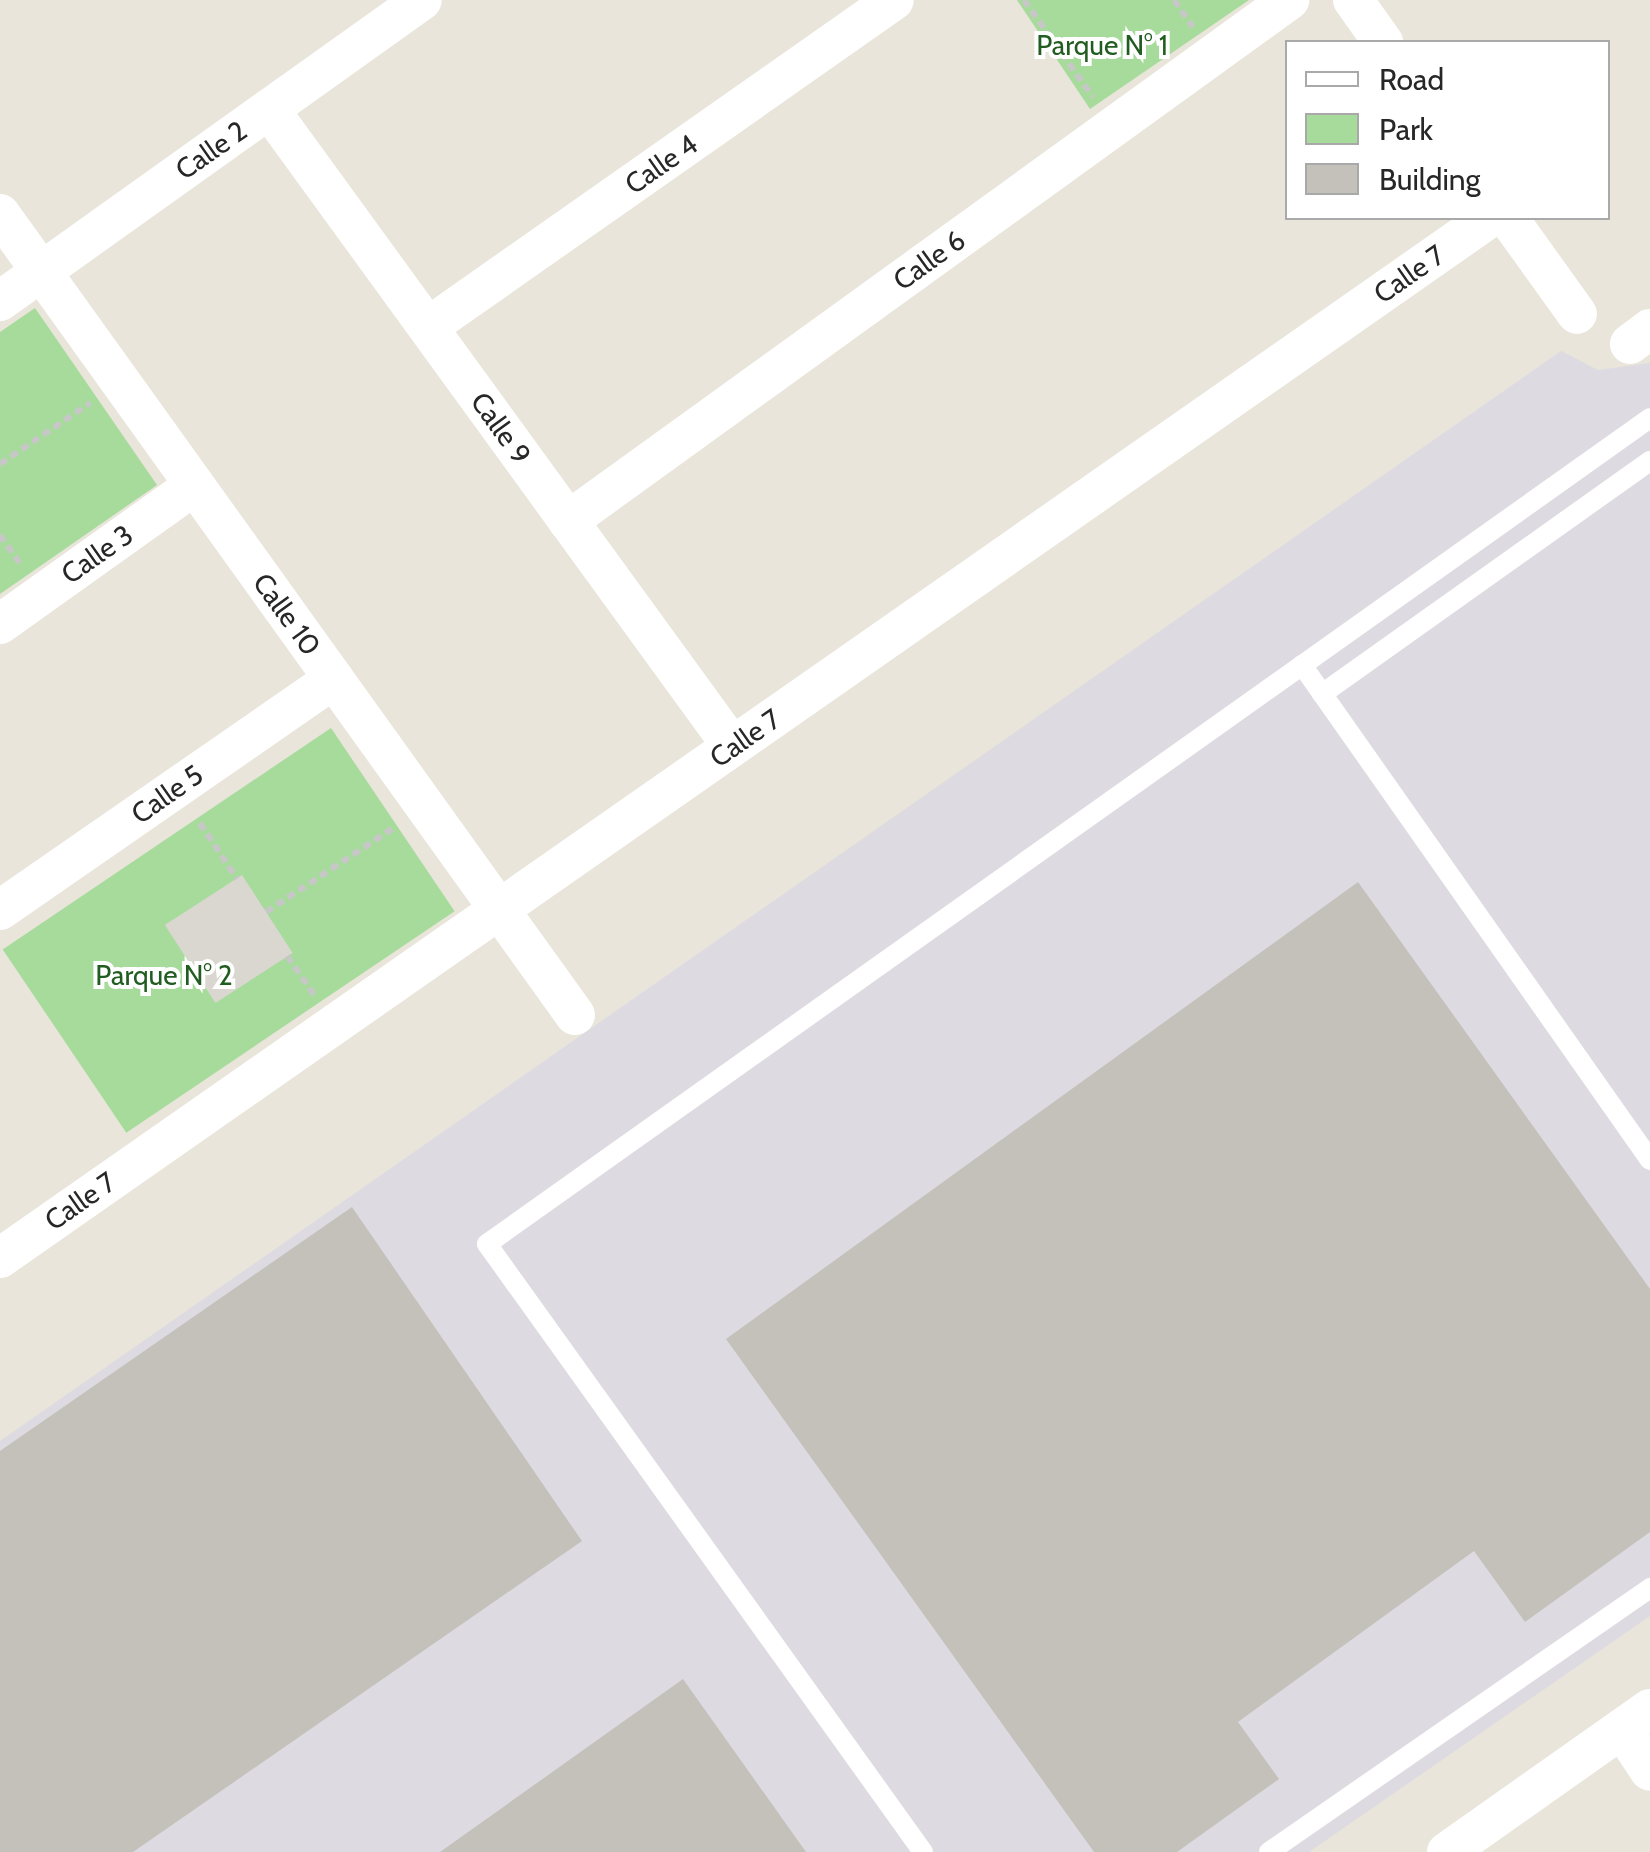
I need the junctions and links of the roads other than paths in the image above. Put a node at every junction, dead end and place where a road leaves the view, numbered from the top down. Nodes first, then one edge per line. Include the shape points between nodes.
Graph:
1 (422, 0) edge
2 (894, 0) edge
3 (1289, 0) edge
4 (1353, 0) edge
5 (1382, 40) edge
6 (269, 109) junction
7 (0, 214) edge
8 (1486, 220) edge
9 (1509, 220) edge
10 (41, 271) junction
11 (0, 300) edge
12 (1577, 314) dead end
13 (428, 327) junction
14 (1650, 418) edge
15 (1650, 461) edge
16 (195, 485) junction
17 (568, 521) junction
18 (0, 624) edge
19 (1302, 665) junction
20 (334, 679) junction
21 (1322, 694) junction
22 (732, 746) junction
23 (499, 909) junction
24 (0, 910) edge
25 (575, 1015) dead end
26 (1650, 1160) edge
27 (0, 1258) edge
28 (1650, 1588) edge
29 (1636, 1719) edge
30 (1650, 1771) edge
31 (923, 1852) edge
32 (1269, 1852) edge
33 (1447, 1852) edge

1 - 6 street, Calle 2
2 - 13 street, Calle 4
3 - 17 street, Calle 6
4 - 5 street
6 - 10 street, Calle 2
6 - 13 street, Calle 9
7 - 10 street, Calle 10
8 - 22 street, Calle 7
9 - 12 street
10 - 11 street, Calle 2
10 - 16 street, Calle 10
13 - 17 street, Calle 9
14 - 19 lane
15 - 21 lane
16 - 18 street, Calle 3
16 - 20 street, Calle 10
17 - 22 street, Calle 9
19 - 21 lane
19 - 31 lane via 488,1244
20 - 23 street, Calle 10
20 - 24 street, Calle 5
21 - 26 lane
22 - 23 street, Calle 7
23 - 25 street, Calle 10
23 - 27 street, Calle 7
28 - 32 lane
29 - 30 street
29 - 33 street

